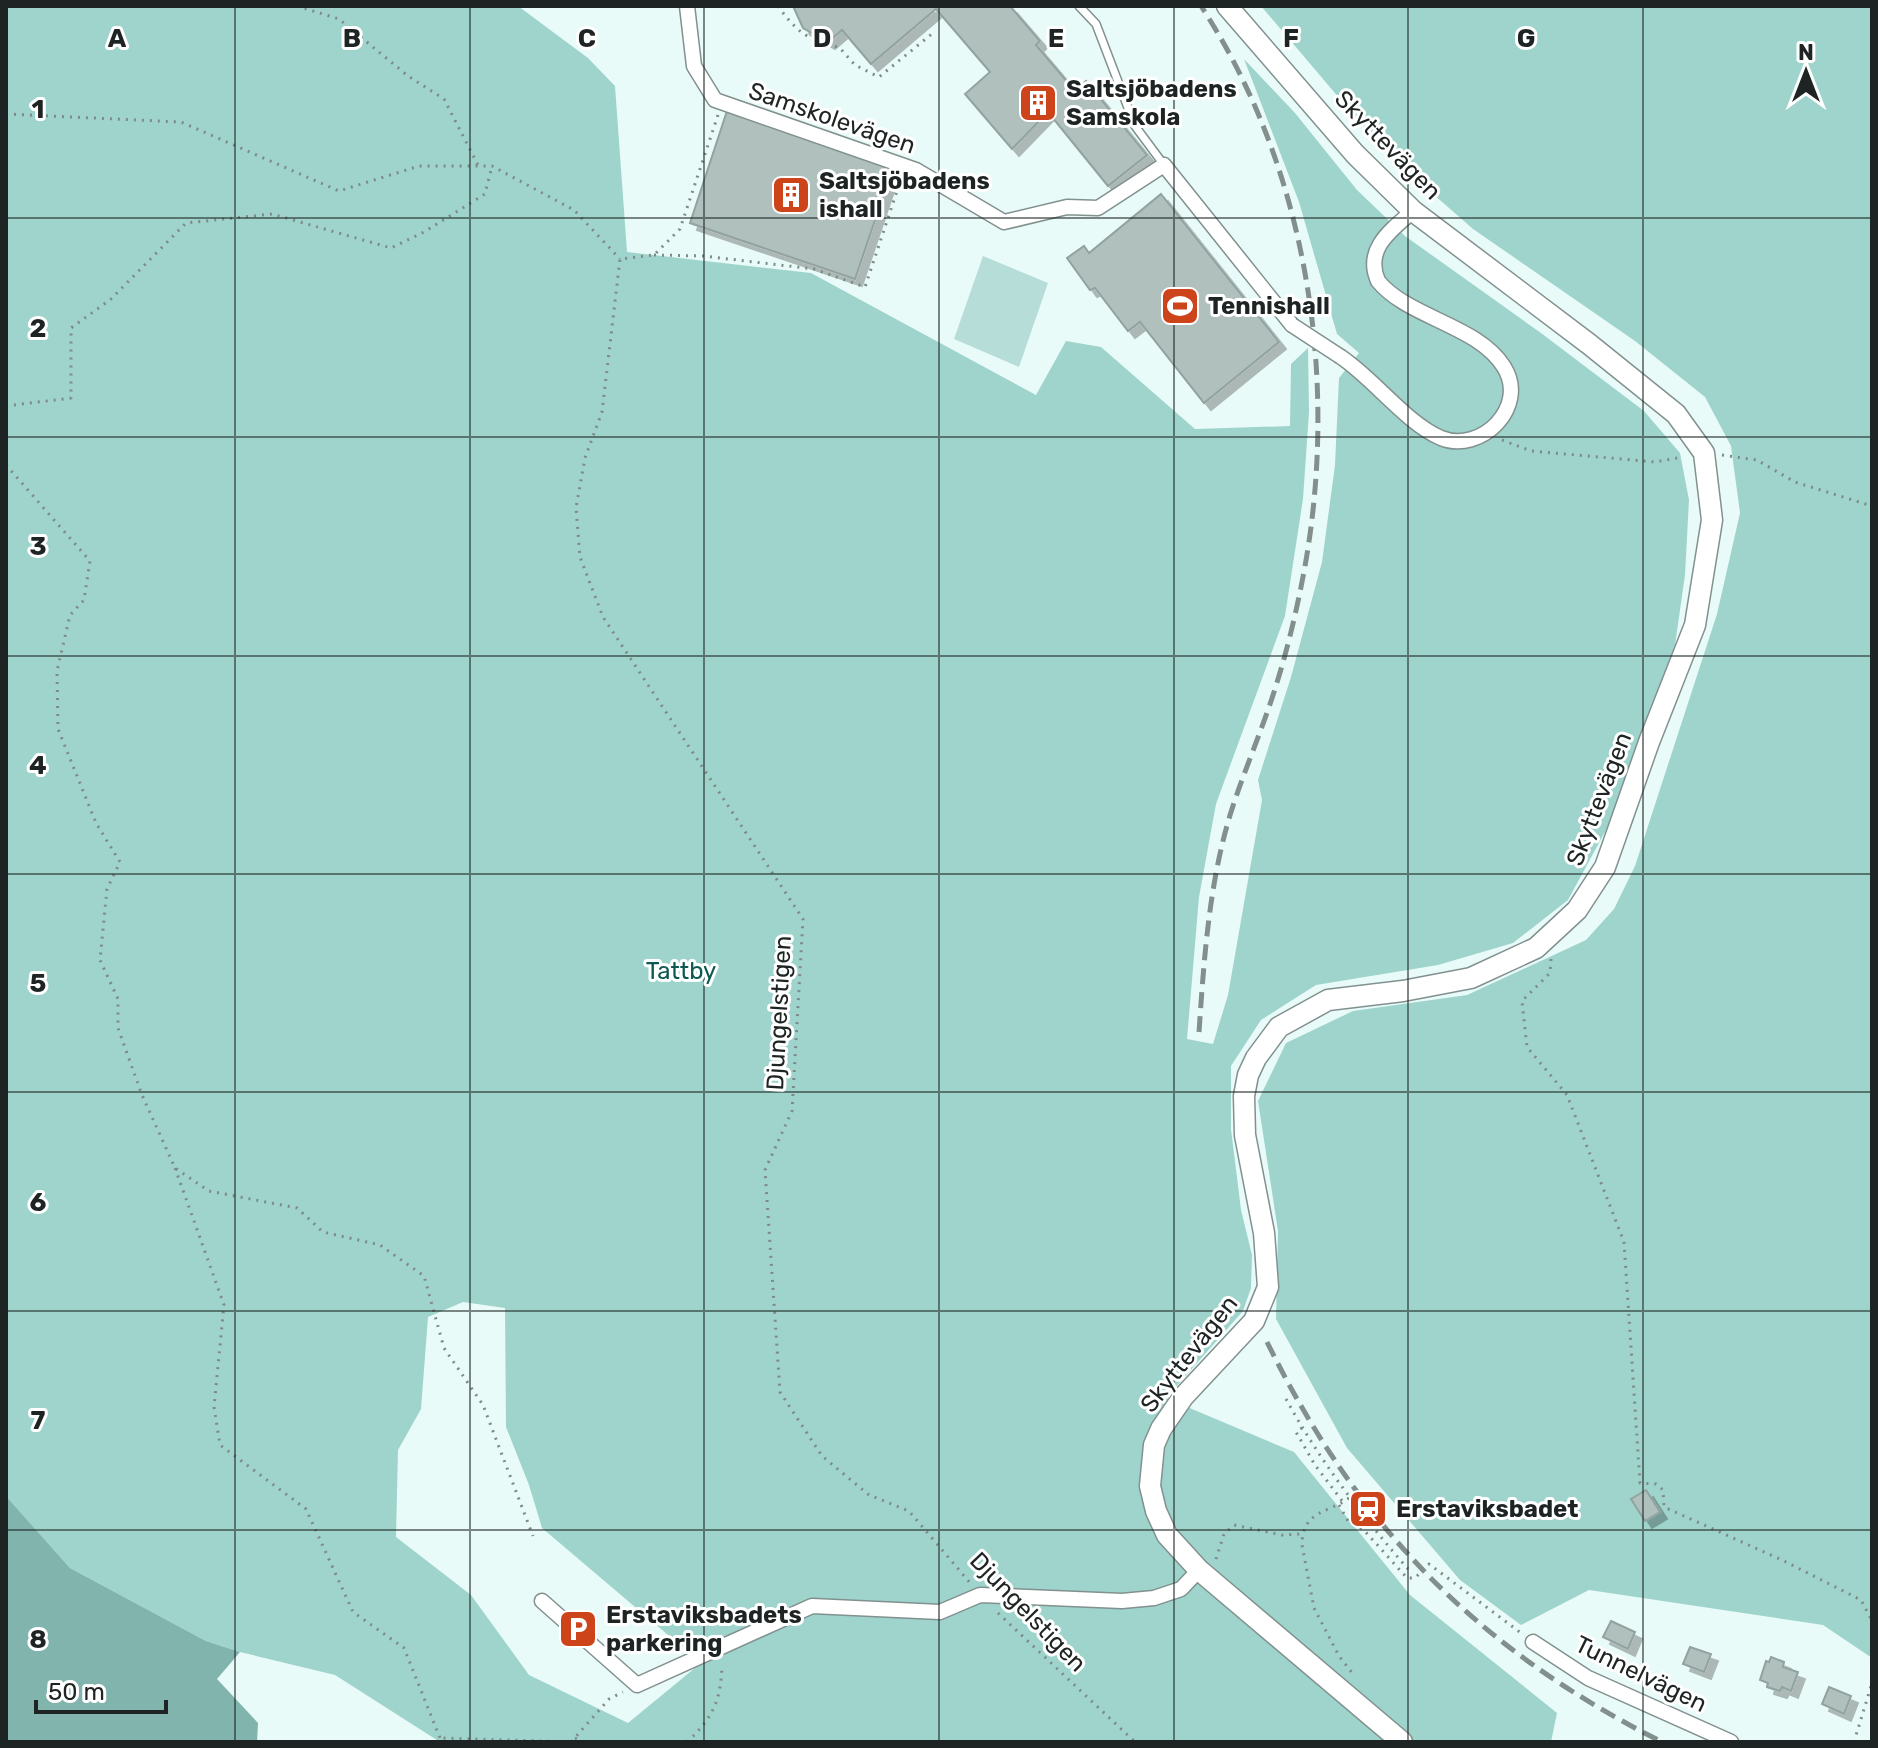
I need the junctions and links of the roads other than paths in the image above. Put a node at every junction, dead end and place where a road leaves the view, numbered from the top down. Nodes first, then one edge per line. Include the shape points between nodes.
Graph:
1 (687, 6) edge
2 (1079, 6) edge
3 (1227, 6) edge
4 (1164, 165) junction
5 (1413, 211) junction
6 (1207, 1568) junction
7 (542, 1601) dead end
8 (1533, 1642) road end
9 (1402, 1742) edge
10 (1731, 1742) edge

1 - 4 street, Samskolevägen via 694,66 715,100 916,170 1004,222 1067,207 1098,208
2 - 4 lane via 1096,24 1135,126
3 - 5 street, Skyttevägen via 1355,154
4 - 5 street, bridge via 1292,325 1365,375 1438,437 1462,440 1486,433 1501,421 1509,405 1506,369 1484,347 1383,287 1375,273 1379,245
5 - 6 street, Skyttevägen via 1676,414 1704,453 1712,520 1695,625 1605,867 1577,910 1536,948 1471,978 1328,1000 1279,1027 1256,1058 1244,1096 1245,1135 1268,1260 1268,1287 1254,1321 1183,1397 1161,1429 1151,1465 1150,1486 1167,1535
6 - 7 street via 1181,1589 1154,1598 980,1595 940,1612 812,1606 637,1685
6 - 9 street, Skyttevägen
8 - 10 street, Tunnelvägen via 1588,1678

